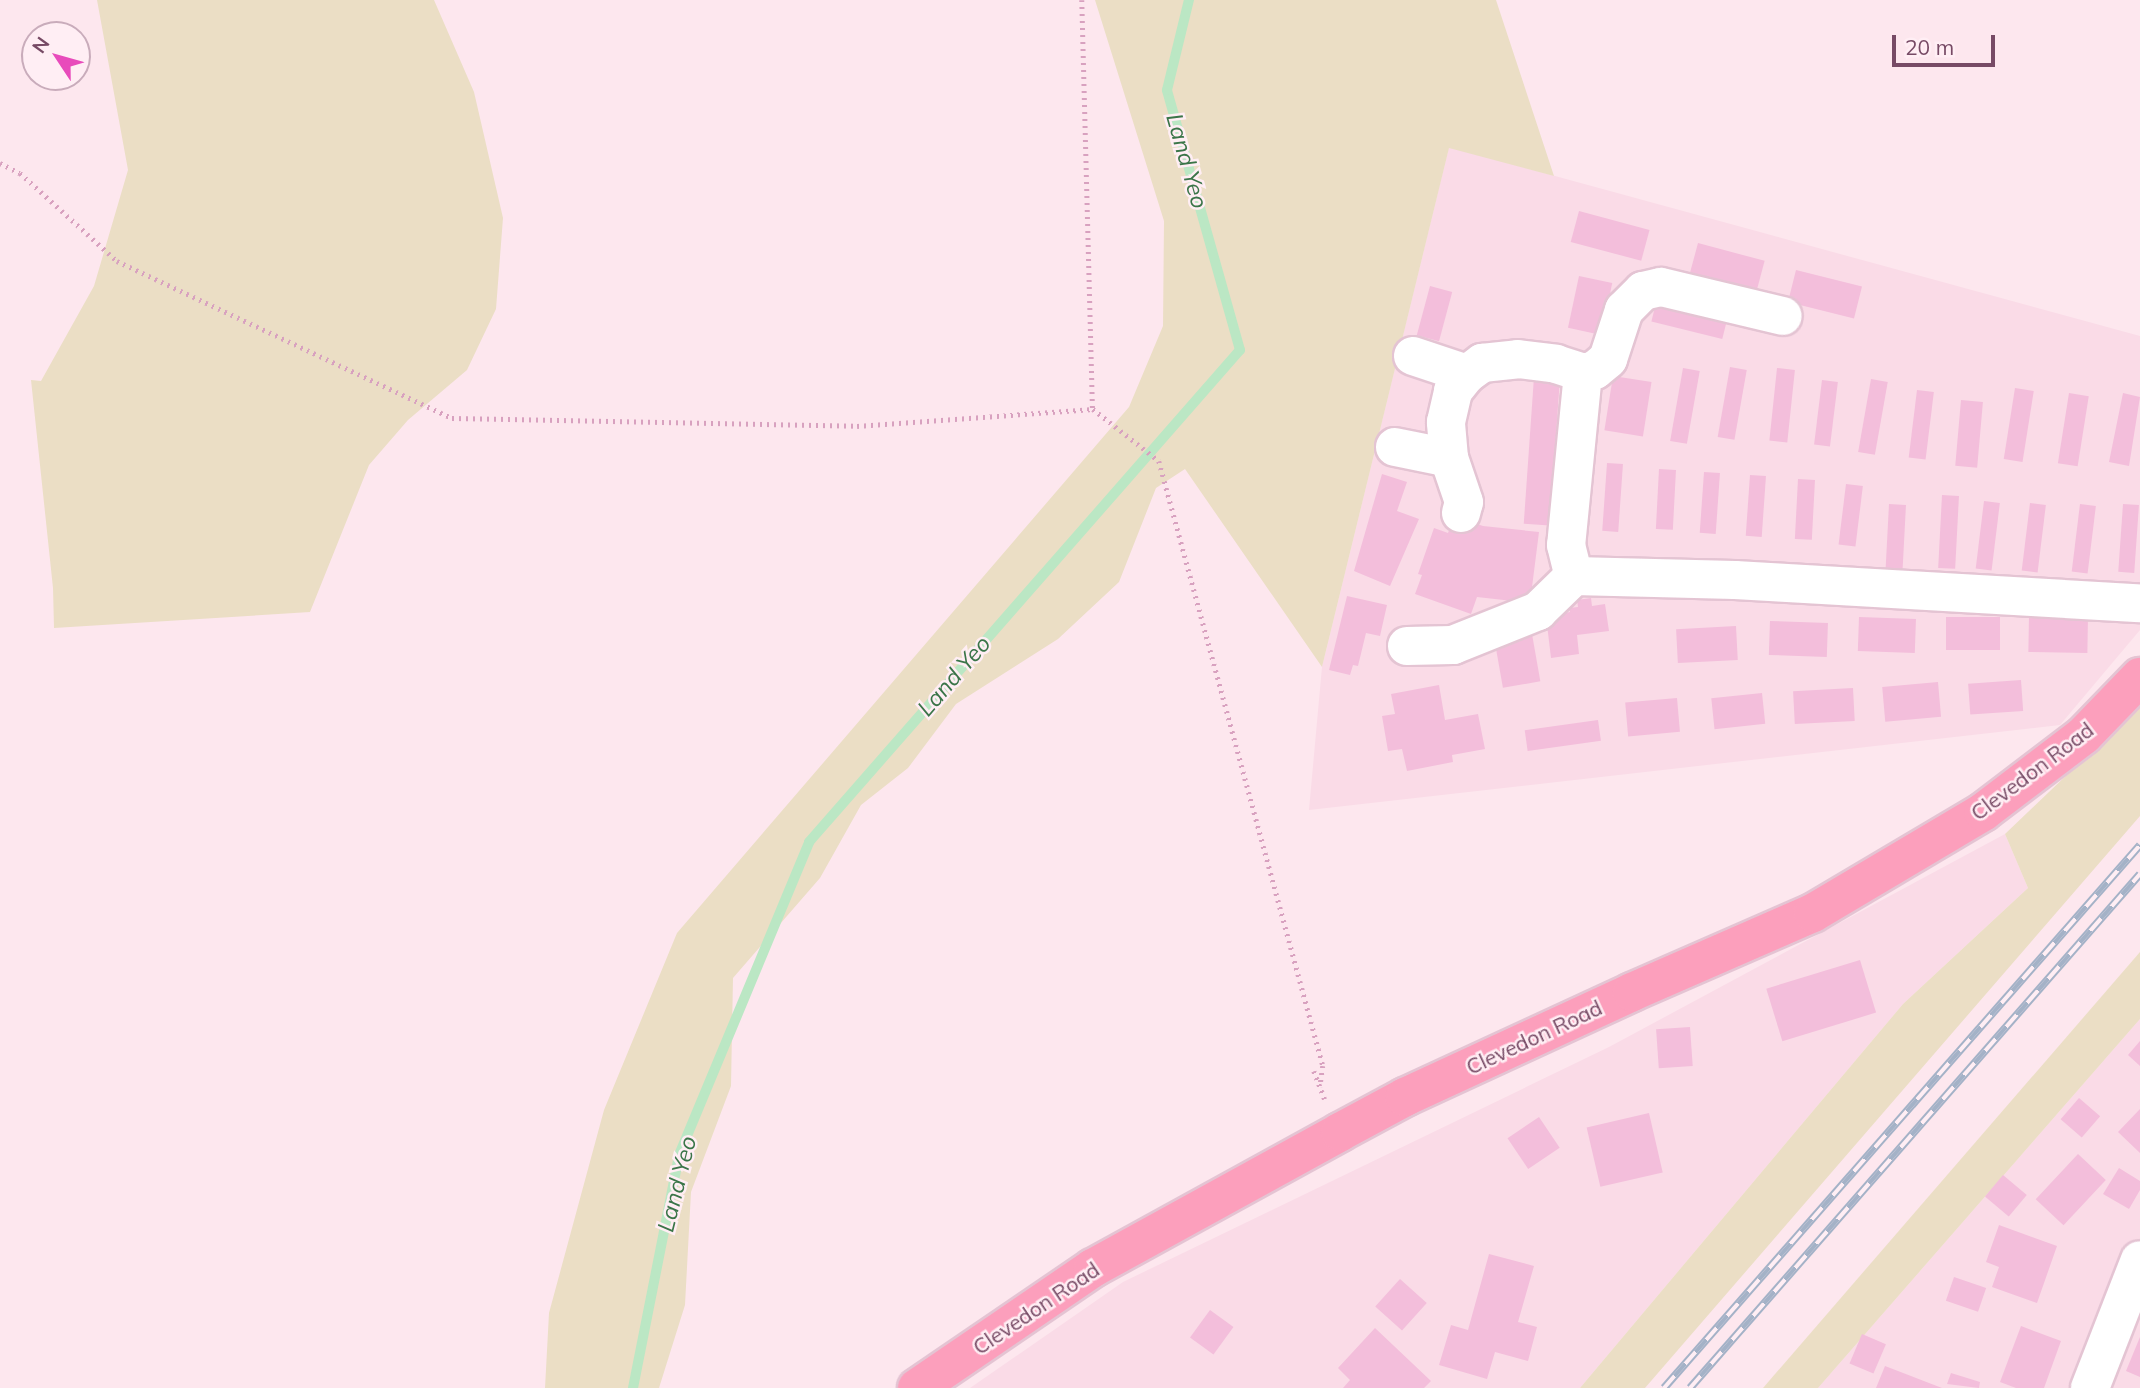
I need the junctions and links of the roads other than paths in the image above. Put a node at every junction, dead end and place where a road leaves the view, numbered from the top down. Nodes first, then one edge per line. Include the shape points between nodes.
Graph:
1 (1783, 316) dead end
2 (1413, 356) dead end
3 (1583, 373) junction
4 (1467, 374) junction
5 (1395, 447) dead end
6 (1449, 458) junction
7 (1461, 513) dead end
8 (1574, 576) junction
9 (2140, 603) edge
10 (1407, 646) dead end
11 (2140, 677) edge
12 (2137, 1275) edge
13 (918, 1388) edge
14 (2090, 1388) edge

1 - 3 street via 1661,287 1643,290 1625,310 1608,359
2 - 4 street
3 - 4 street via 1518,359 1482,363
3 - 8 street via 1566,545
4 - 6 street via 1453,391 1447,422
5 - 6 street
6 - 7 street via 1461,486
8 - 9 street via 1735,580
8 - 10 street via 1538,611 1453,645
11 - 13 main road, Clevedon Road via 2084,735 1983,811 1813,913 1632,992 1350,1126 1093,1268
12 - 14 street

